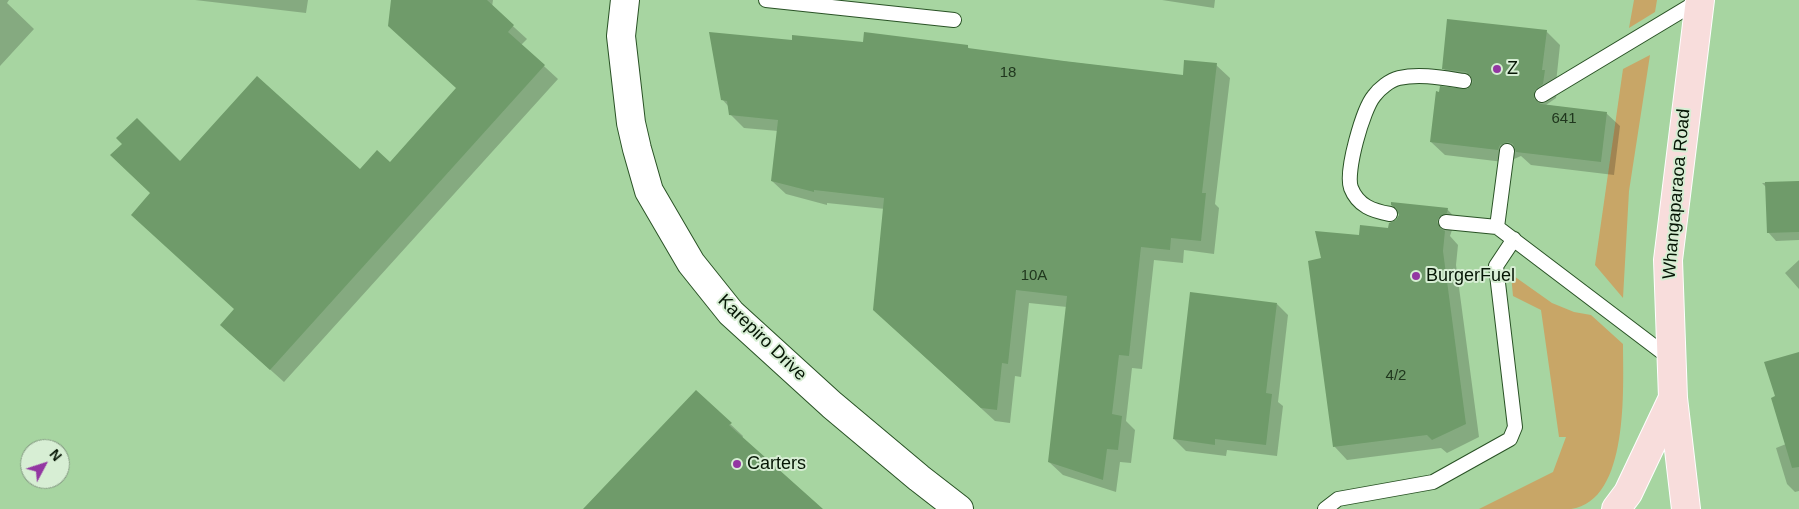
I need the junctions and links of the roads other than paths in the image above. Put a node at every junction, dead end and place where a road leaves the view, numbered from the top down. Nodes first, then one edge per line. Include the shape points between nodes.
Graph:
1 (625, 0) edge
2 (766, 0) edge
3 (1700, 0) edge
4 (954, 20) dead end
5 (1464, 81) dead end
6 (1542, 95) dead end
7 (1508, 151) dead end
8 (1390, 214) dead end
9 (1446, 222) dead end
10 (1497, 227) junction
11 (1514, 239) junction
12 (1671, 359) junction
13 (1673, 398) junction
14 (959, 509) edge
15 (1325, 509) edge
16 (1616, 509) edge
17 (1686, 509) edge

1 - 14 street, Karepiro Drive via 620,36 633,132 648,192 691,263 731,313 832,405
2 - 4 lane
3 - 6 lane
3 - 12 main road, Whangaparaoa Road via 1668,260
5 - 8 lane via 1441,77 1397,78 1373,96 1350,168 1350,187 1369,210
7 - 10 lane
9 - 10 lane
10 - 11 lane
11 - 12 lane
11 - 15 lane via 1496,266 1515,427 1510,439 1433,482 1338,498
12 - 13 main road, Whangaparaoa Road
13 - 16 main road via 1628,493
13 - 17 main road, Whangaparaoa Road

